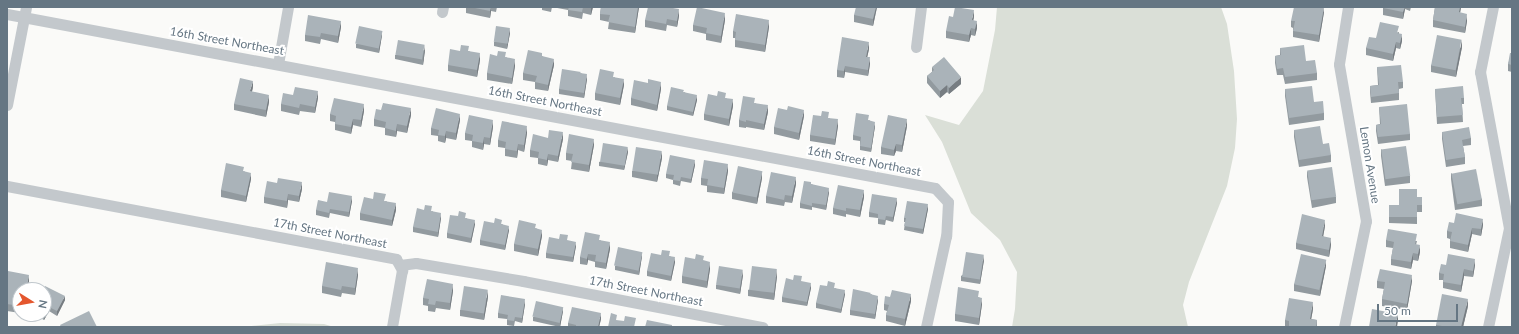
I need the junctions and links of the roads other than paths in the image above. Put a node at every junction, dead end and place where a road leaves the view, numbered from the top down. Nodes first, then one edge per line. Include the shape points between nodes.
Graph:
1 (288, 7) edge
2 (921, 7) edge
3 (1348, 7) edge
4 (1493, 7) edge
5 (25, 12) edge
6 (7, 14) edge
7 (916, 47) dead end
8 (278, 64) junction
9 (7, 105) edge
10 (7, 186) edge
11 (400, 266) junction
12 (392, 327) edge
13 (763, 327) edge
14 (926, 327) edge
15 (1344, 327) edge
16 (1488, 327) edge

1 - 8 street
2 - 7 street
3 - 15 street, Lemon Avenue via 1340,64 1366,221
4 - 16 street via 1480,72 1509,228
5 - 6 street, 16th Street Northeast
5 - 8 street, 16th Street Northeast
5 - 9 street
8 - 14 street, 16th Street Northeast via 935,188 948,202 946,236
10 - 11 street, 17th Street Northeast via 377,255 396,259
11 - 12 street via 401,282
11 - 13 street, 17th Street Northeast via 416,263

